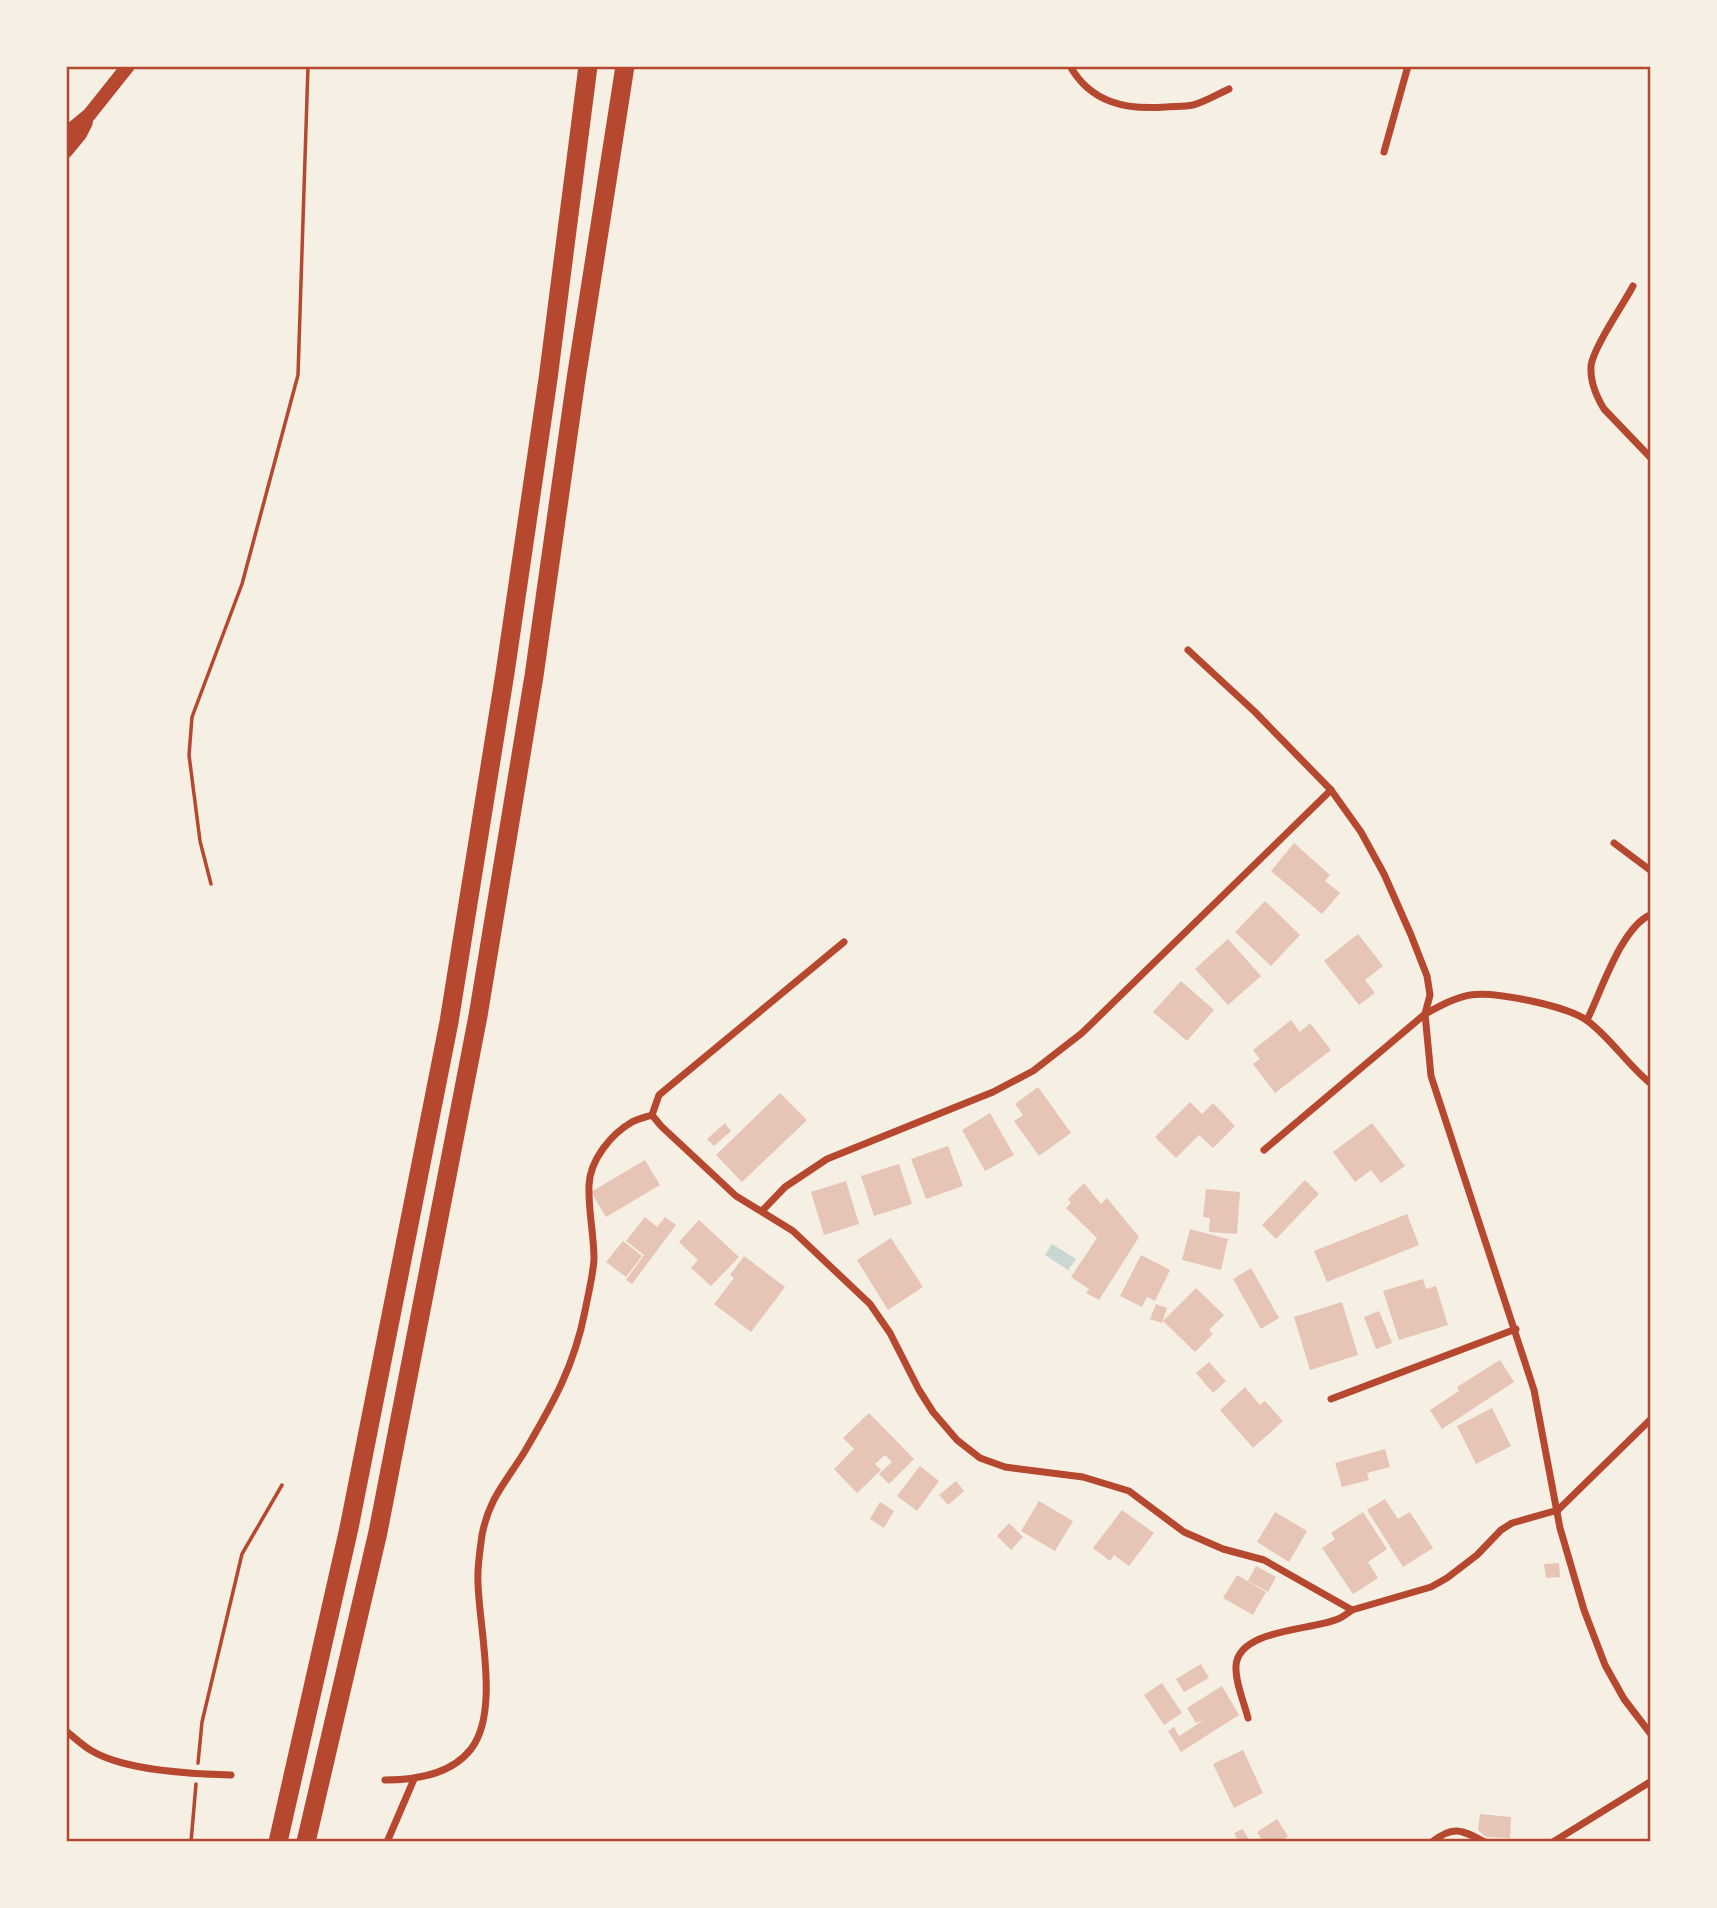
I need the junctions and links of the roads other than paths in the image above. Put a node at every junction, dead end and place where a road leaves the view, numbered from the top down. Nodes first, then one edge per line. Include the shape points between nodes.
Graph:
1 (128, 66) edge
2 (588, 66) edge
3 (625, 66) edge
4 (1070, 66) edge
5 (1408, 66) edge
6 (1229, 89) dead end
7 (89, 115) junction
8 (66, 134) edge
9 (66, 151) edge
10 (1384, 152) dead end
11 (1633, 286) dead end
12 (1650, 457) edge
13 (1188, 650) dead end
14 (1331, 790) junction
15 (1614, 842) dead end
16 (1650, 870) edge
17 (1650, 915) edge
18 (844, 942) dead end
19 (1425, 1014) junction
20 (1587, 1020) junction
21 (1650, 1083) edge
22 (652, 1115) junction
23 (1264, 1150) dead end
24 (762, 1211) junction
25 (1516, 1329) junction
26 (1331, 1399) dead end
27 (1650, 1420) edge
28 (1558, 1510) junction
29 (1352, 1610) junction
30 (1248, 1718) dead end
31 (66, 1731) edge
32 (1650, 1732) edge
33 (231, 1775) dead end
34 (414, 1779) junction
35 (385, 1780) dead end
36 (1650, 1782) edge
37 (278, 1842) edge
38 (306, 1842) edge
39 (387, 1842) edge
40 (1432, 1842) edge
41 (1485, 1842) edge
42 (1553, 1842) edge

1 - 7 main road
2 - 37 highway via 548,379 449,1021 349,1528
3 - 38 highway via 534,676 475,1029 379,1532
4 - 6 street via 1101,99 1124,107 1194,105
5 - 10 street
7 - 8 main road
7 - 9 main road
11 - 12 street via 1594,358 1592,377 1604,409
13 - 14 street
14 - 19 street via 1361,832 1411,935 1427,976 1430,995
14 - 24 street via 1050,1059 993,1092 827,1159 785,1187
15 - 16 street
17 - 20 street via 1633,929
18 - 22 street via 659,1095
19 - 20 street via 1454,999 1483,994 1560,1008
19 - 23 street
19 - 25 street via 1432,1076
20 - 21 street
22 - 24 street via 736,1196
22 - 34 street via 634,1121 611,1139 593,1167 589,1183 594,1263 571,1363 561,1390 492,1501 483,1532 478,1580 487,1678 480,1731 460,1759 430,1776
24 - 29 street via 793,1231 870,1304 933,1412 980,1458 1005,1468 1083,1477 1129,1490 1184,1532 1264,1560
25 - 26 street
25 - 28 street via 1534,1390
27 - 28 street
28 - 29 street via 1512,1523 1430,1587
28 - 32 street via 1584,1610 1605,1665
29 - 30 street via 1339,1619 1264,1638 1242,1650 1236,1668
31 - 33 street via 91,1751 115,1761
34 - 35 street
34 - 39 street
36 - 42 street
40 - 41 street via 1459,1830

